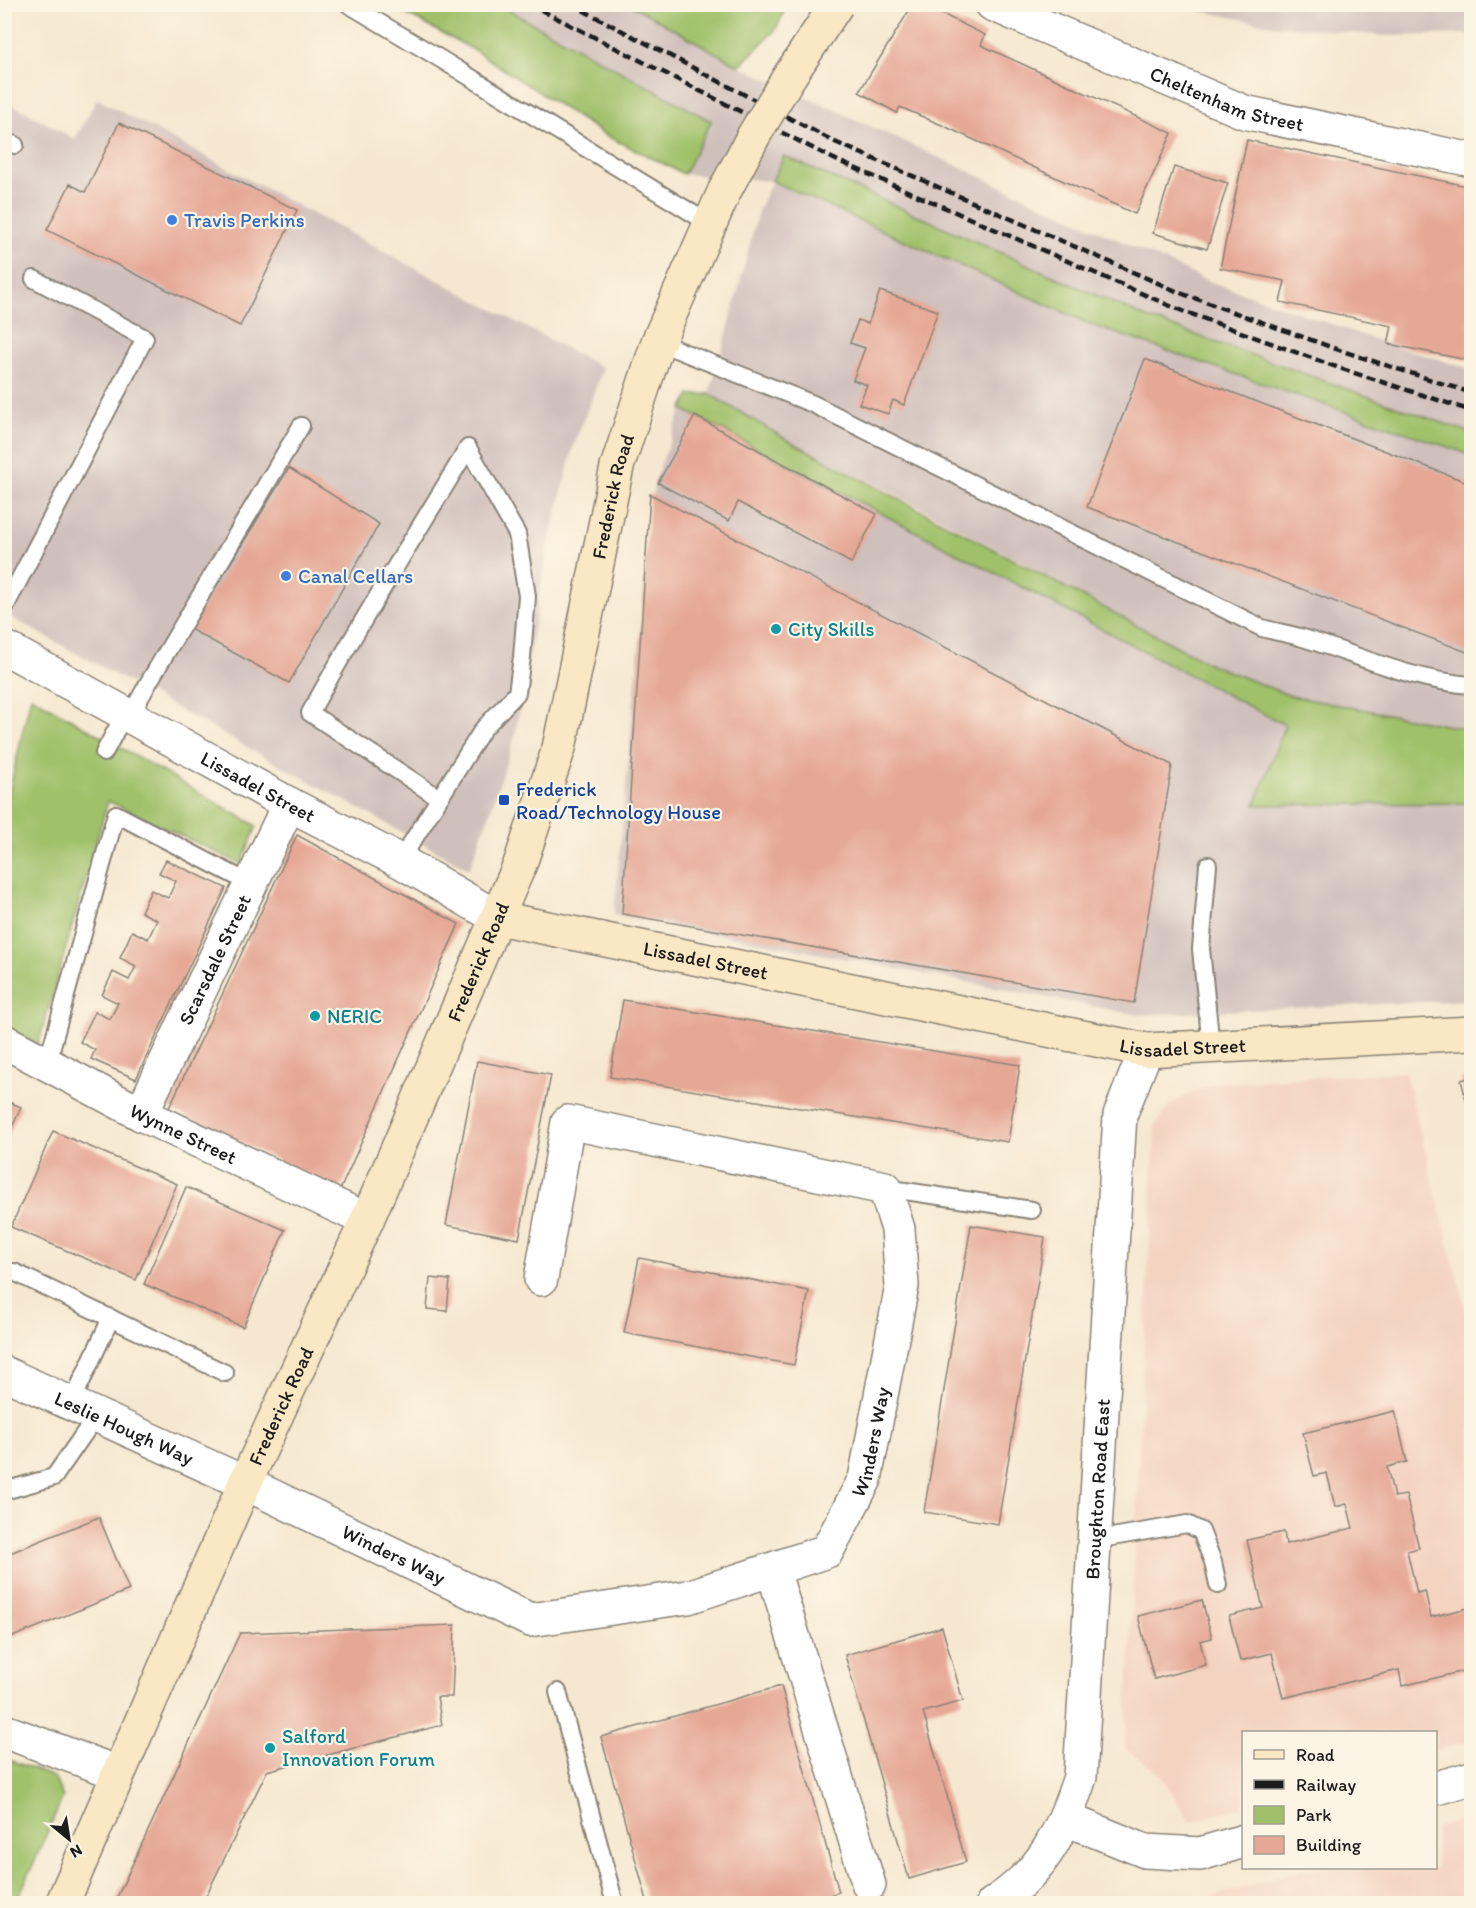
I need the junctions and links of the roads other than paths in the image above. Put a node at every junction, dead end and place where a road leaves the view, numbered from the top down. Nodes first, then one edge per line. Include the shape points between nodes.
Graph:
1 (348, 4) edge
2 (837, 4) edge
3 (992, 4) edge
4 (1472, 160) edge
5 (710, 224) junction
6 (34, 279) dead end
7 (658, 342) junction
8 (301, 426) dead end
9 (4, 609) edge
10 (4, 647) edge
11 (1472, 685) edge
12 (127, 715) junction
13 (104, 753) dead end
14 (440, 798) junction
15 (289, 804) junction
16 (400, 861) junction
17 (1208, 865) dead end
18 (251, 884) junction
19 (498, 918) junction
20 (1472, 1033) edge
21 (4, 1041) edge
22 (1211, 1047) junction
23 (1146, 1050) junction
24 (48, 1064) junction
25 (141, 1114) junction
26 (885, 1188) junction
27 (1032, 1209) dead end
28 (367, 1220) junction
29 (14, 1272) dead end
30 (541, 1279) dead end
31 (111, 1318) junction
32 (225, 1372) dead end
33 (4, 1373) edge
34 (84, 1409) junction
35 (245, 1483) junction
36 (4, 1491) edge
37 (1095, 1540) junction
38 (773, 1570) junction
39 (1218, 1585) dead end
40 (558, 1692) dead end
41 (4, 1731) edge
42 (118, 1773) junction
43 (1472, 1778) edge
44 (1437, 1788) edge
45 (1066, 1819) junction
46 (1242, 1843) edge
47 (869, 1885) dead end
48 (62, 1904) edge
49 (615, 1904) edge
50 (993, 1904) edge

1 - 5 lane
2 - 5 main road, Frederick Road, bridge via 754,135
3 - 4 street, Cheltenham Street via 1244,112
5 - 7 main road, Frederick Road
6 - 9 lane via 145,338
7 - 11 lane via 813,404 1262,628 1400,670
7 - 19 main road, Frederick Road via 617,467 559,748
8 - 12 lane
10 - 12 street, Lissadel Street
12 - 13 lane
12 - 15 street, Lissadel Street
14 - 14 lane via 483,729 517,693 527,596 517,534 468,448 348,643 310,713
14 - 16 lane
15 - 16 street, Lissadel Street
15 - 18 street, Scarsdale Street
16 - 19 street, Lissadel Street
17 - 22 lane via 1201,949
18 - 24 lane via 116,814
18 - 25 street, Scarsdale Street
19 - 23 main road, Lissadel Street
19 - 28 main road, Frederick Road
20 - 22 main road, Lissadel Street
21 - 24 street, Wynne Street
22 - 23 main road, Lissadel Street
23 - 37 street, Broughton Road East via 1120,1115
24 - 25 street, Wynne Street
25 - 28 street, Wynne Street
26 - 27 lane
26 - 30 street via 568,1122
26 - 38 street, Winders Way via 898,1229 902,1286 865,1479 827,1551
28 - 35 main road, Frederick Road
29 - 31 lane
31 - 32 lane
31 - 34 lane
33 - 34 street, Leslie Hough Way
34 - 35 street, Leslie Hough Way
34 - 36 lane via 54,1477
35 - 38 street, Winders Way via 530,1620 688,1597
35 - 42 main road, Frederick Road
37 - 39 lane via 1187,1524 1201,1531
37 - 45 street, Broughton Road East via 1080,1777
38 - 47 street
40 - 49 lane
41 - 42 street
42 - 48 main road, Frederick Road
43 - 44 street
45 - 46 street via 1145,1851 1200,1854
45 - 50 street, Broughton Road East via 1033,1871

